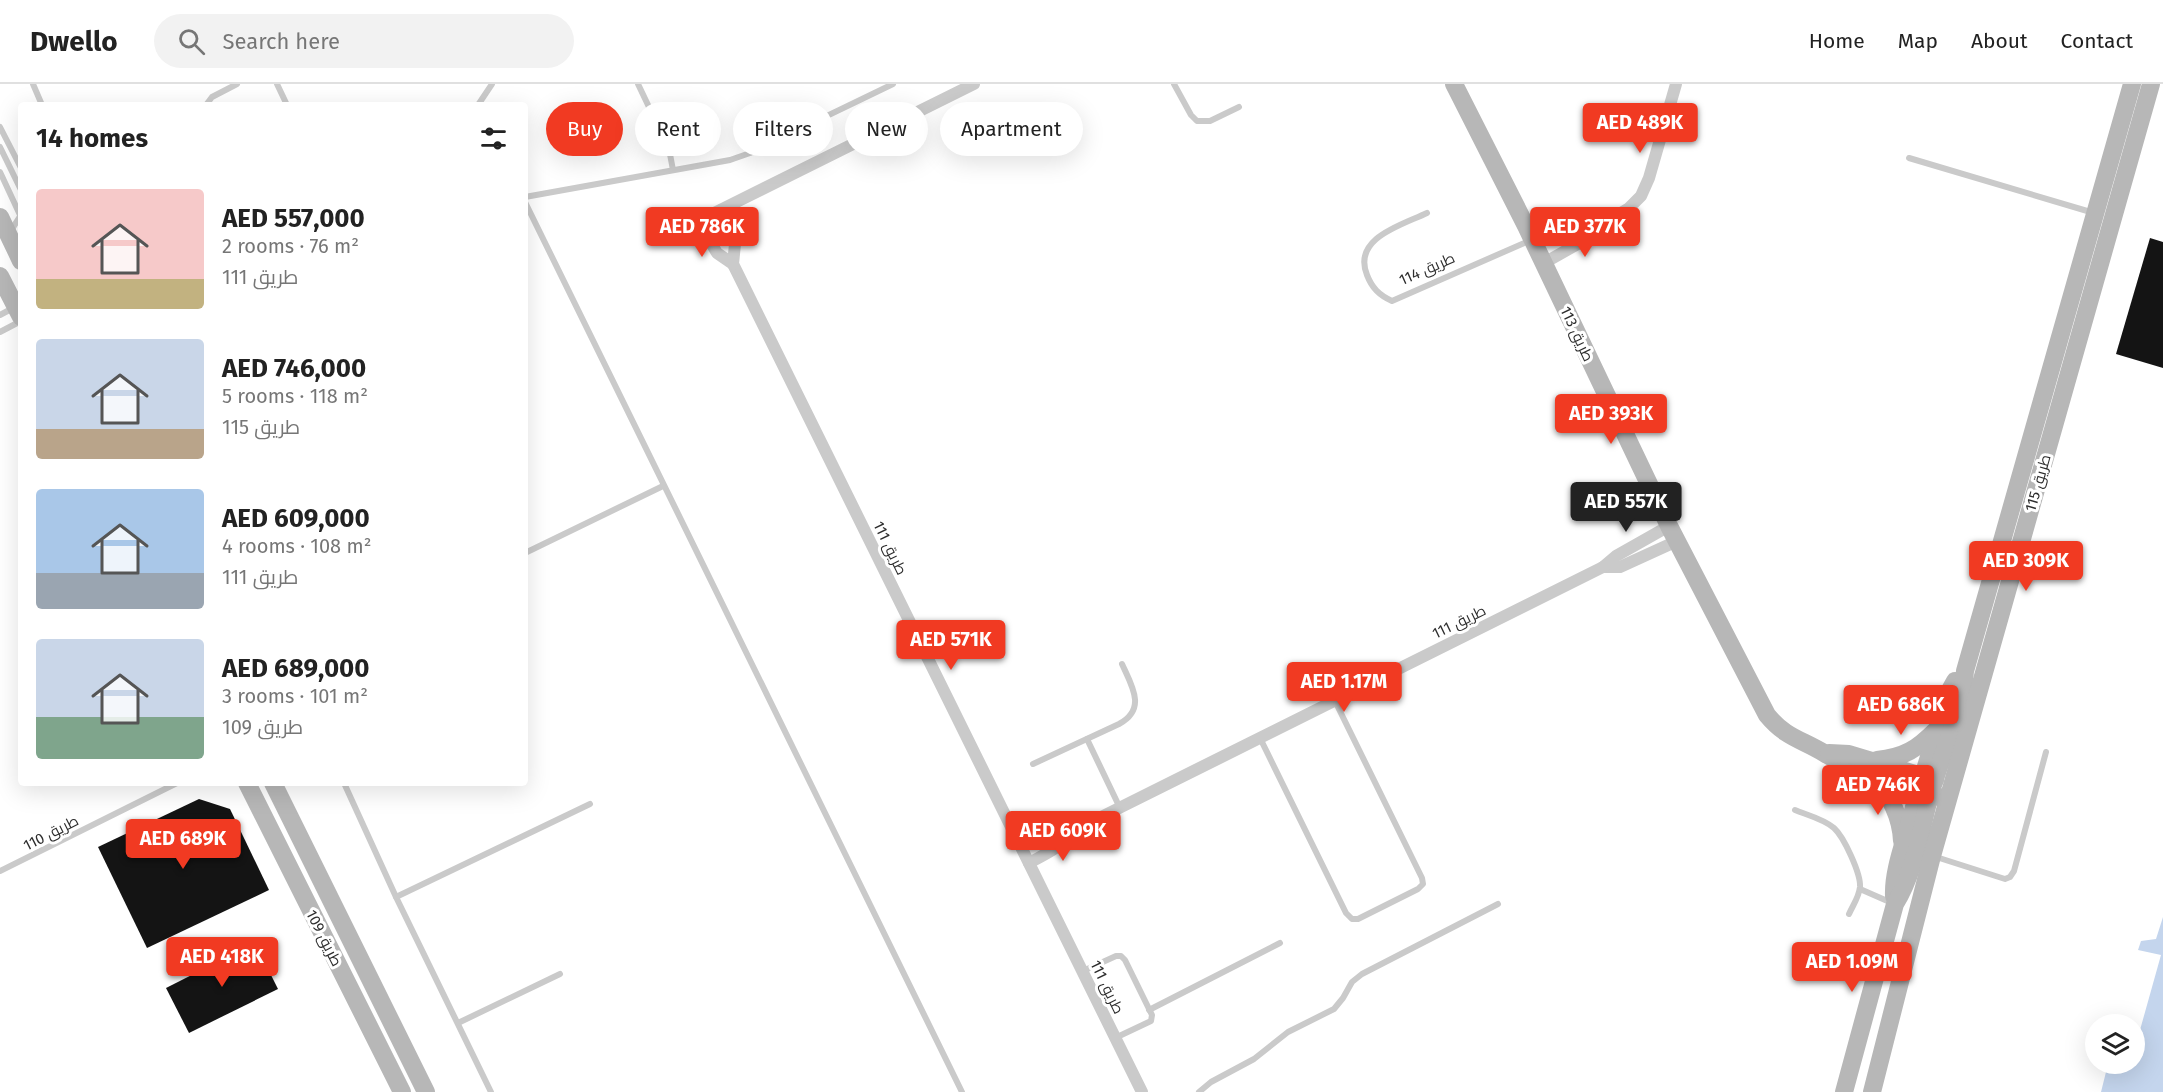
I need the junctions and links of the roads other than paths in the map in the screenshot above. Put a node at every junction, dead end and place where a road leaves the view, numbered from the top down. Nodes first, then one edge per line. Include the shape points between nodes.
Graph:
1 (33, 84) edge
2 (237, 84) edge
3 (277, 84) edge
4 (492, 84) edge
5 (638, 84) edge
6 (874, 84) edge
7 (892, 84) edge
8 (974, 84) edge
9 (1174, 84) edge
10 (1454, 84) edge
11 (1676, 84) edge
12 (2132, 84) edge
13 (2151, 84) edge
14 (878, 91) junction
15 (41, 102) edge
16 (208, 102) edge
17 (286, 102) edge
18 (480, 102) edge
19 (1239, 107) dead end
20 (0, 127) edge
21 (0, 147) edge
22 (1909, 158) dead end
23 (18, 162) edge
24 (673, 170) junction
25 (0, 172) edge
26 (18, 184) edge
27 (528, 196) edge
28 (528, 208) edge
29 (18, 209) edge
30 (721, 210) junction
31 (1427, 213) dead end
32 (2095, 213) junction
33 (0, 217) edge
34 (18, 220) edge
35 (698, 221) junction
36 (1603, 224) junction
37 (676, 232) dead end
38 (1529, 232) junction
39 (9, 235) junction
40 (18, 254) edge
41 (1544, 263) junction
42 (734, 264) junction
43 (0, 276) edge
44 (16, 313) edge
45 (0, 332) edge
46 (663, 486) junction
47 (1673, 534) junction
48 (528, 552) edge
49 (1122, 664) dead end
50 (1965, 671) junction
51 (1335, 700) junction
52 (1938, 728) junction
53 (1260, 738) junction
54 (1087, 739) junction
55 (2046, 752) dead end
56 (1033, 764) dead end
57 (1872, 768) junction
58 (171, 786) edge
59 (249, 786) edge
60 (274, 786) edge
61 (345, 786) edge
62 (1931, 788) junction
63 (590, 804) dead end
64 (1120, 808) junction
65 (1795, 810) dead end
66 (1071, 832) junction
67 (1020, 845) junction
68 (1903, 848) junction
69 (1932, 856) junction
70 (1029, 863) junction
71 (0, 871) edge
72 (1860, 889) junction
73 (396, 897) junction
74 (1498, 904) dead end
75 (1894, 904) junction
76 (1849, 914) dead end
77 (1280, 943) dead end
78 (1082, 972) junction
79 (560, 974) dead end
80 (1149, 1010) junction
81 (458, 1023) junction
82 (1115, 1039) junction
83 (402, 1092) edge
84 (426, 1092) edge
85 (491, 1092) edge
86 (962, 1092) edge
87 (1142, 1092) edge
88 (1200, 1092) edge
89 (1844, 1092) edge
90 (1872, 1092) edge

1 - 15 lane
2 - 16 lane
3 - 17 lane
4 - 18 lane
5 - 24 lane via 669,149
6 - 14 lane
7 - 14 lane
8 - 30 street
9 - 19 lane via 1197,121 1210,121
10 - 38 street, طريق 113
11 - 36 street via 1641,196
12 - 32 street, طريق 115
13 - 62 street, طريق 115
14 - 24 lane via 750,153
20 - 23 lane
21 - 26 lane
22 - 32 lane
24 - 27 lane
25 - 29 lane
28 - 46 lane
30 - 35 street
30 - 42 street, طريق 111 via 735,244
31 - 38 lane, طريق 114 via 1378,236 1368,247 1365,270 1380,296 1392,301
32 - 50 street, طريق 115
33 - 39 street
34 - 39 lane
35 - 37 street
35 - 42 street, طريق 111 via 717,253
36 - 38 street
36 - 41 street via 1590,237
38 - 41 street, طريق 113
39 - 40 street
41 - 47 street, طريق 113
42 - 67 street, طريق 111
43 - 44 street
44 - 45 lane
46 - 48 lane
46 - 86 lane
47 - 51 street, طريق 111 via 1616,555 1603,567
47 - 57 street, طريق 113 via 1767,714 1788,736 1824,753 1849,754
49 - 54 lane via 1134,690 1134,710 1125,721
50 - 52 street, طريق 115 via 1950,690
50 - 62 street, طريق 115 via 1960,700
51 - 53 street, طريق 111
51 - 53 lane via 1422,878 1418,889 1352,919
52 - 57 street via 1914,750
52 - 62 street, طريق 115
53 - 64 street, طريق 111
54 - 56 lane
54 - 64 lane
55 - 69 lane via 2010,877 2005,879
57 - 62 street, طريق 113
57 - 68 street via 1893,803
58 - 71 lane, طريق 110
59 - 83 street, طريق 109
60 - 84 street, طريق 109
61 - 73 lane
62 - 68 street, طريق 115
62 - 69 street, طريق 115
62 - 75 street, طريق 115 via 1909,876
63 - 73 lane
64 - 66 street, طريق 111
65 - 72 lane via 1829,824 1838,833 1857,873
66 - 67 street, طريق 111 via 1052,831
66 - 70 street, طريق 111 via 1055,849
67 - 70 street, طريق 111
68 - 75 street, طريق 115
69 - 90 street, طريق 115
70 - 78 street, طريق 111
72 - 75 lane
72 - 76 lane
73 - 81 lane
74 - 88 lane via 1362,974 1334,1009 1288,1032 1254,1059
75 - 89 street, طريق 115
77 - 80 lane
78 - 80 lane via 1121,956
78 - 82 street, طريق 111
79 - 81 lane
80 - 82 lane via 1151,1021
81 - 85 lane
82 - 87 street, طريق 111

